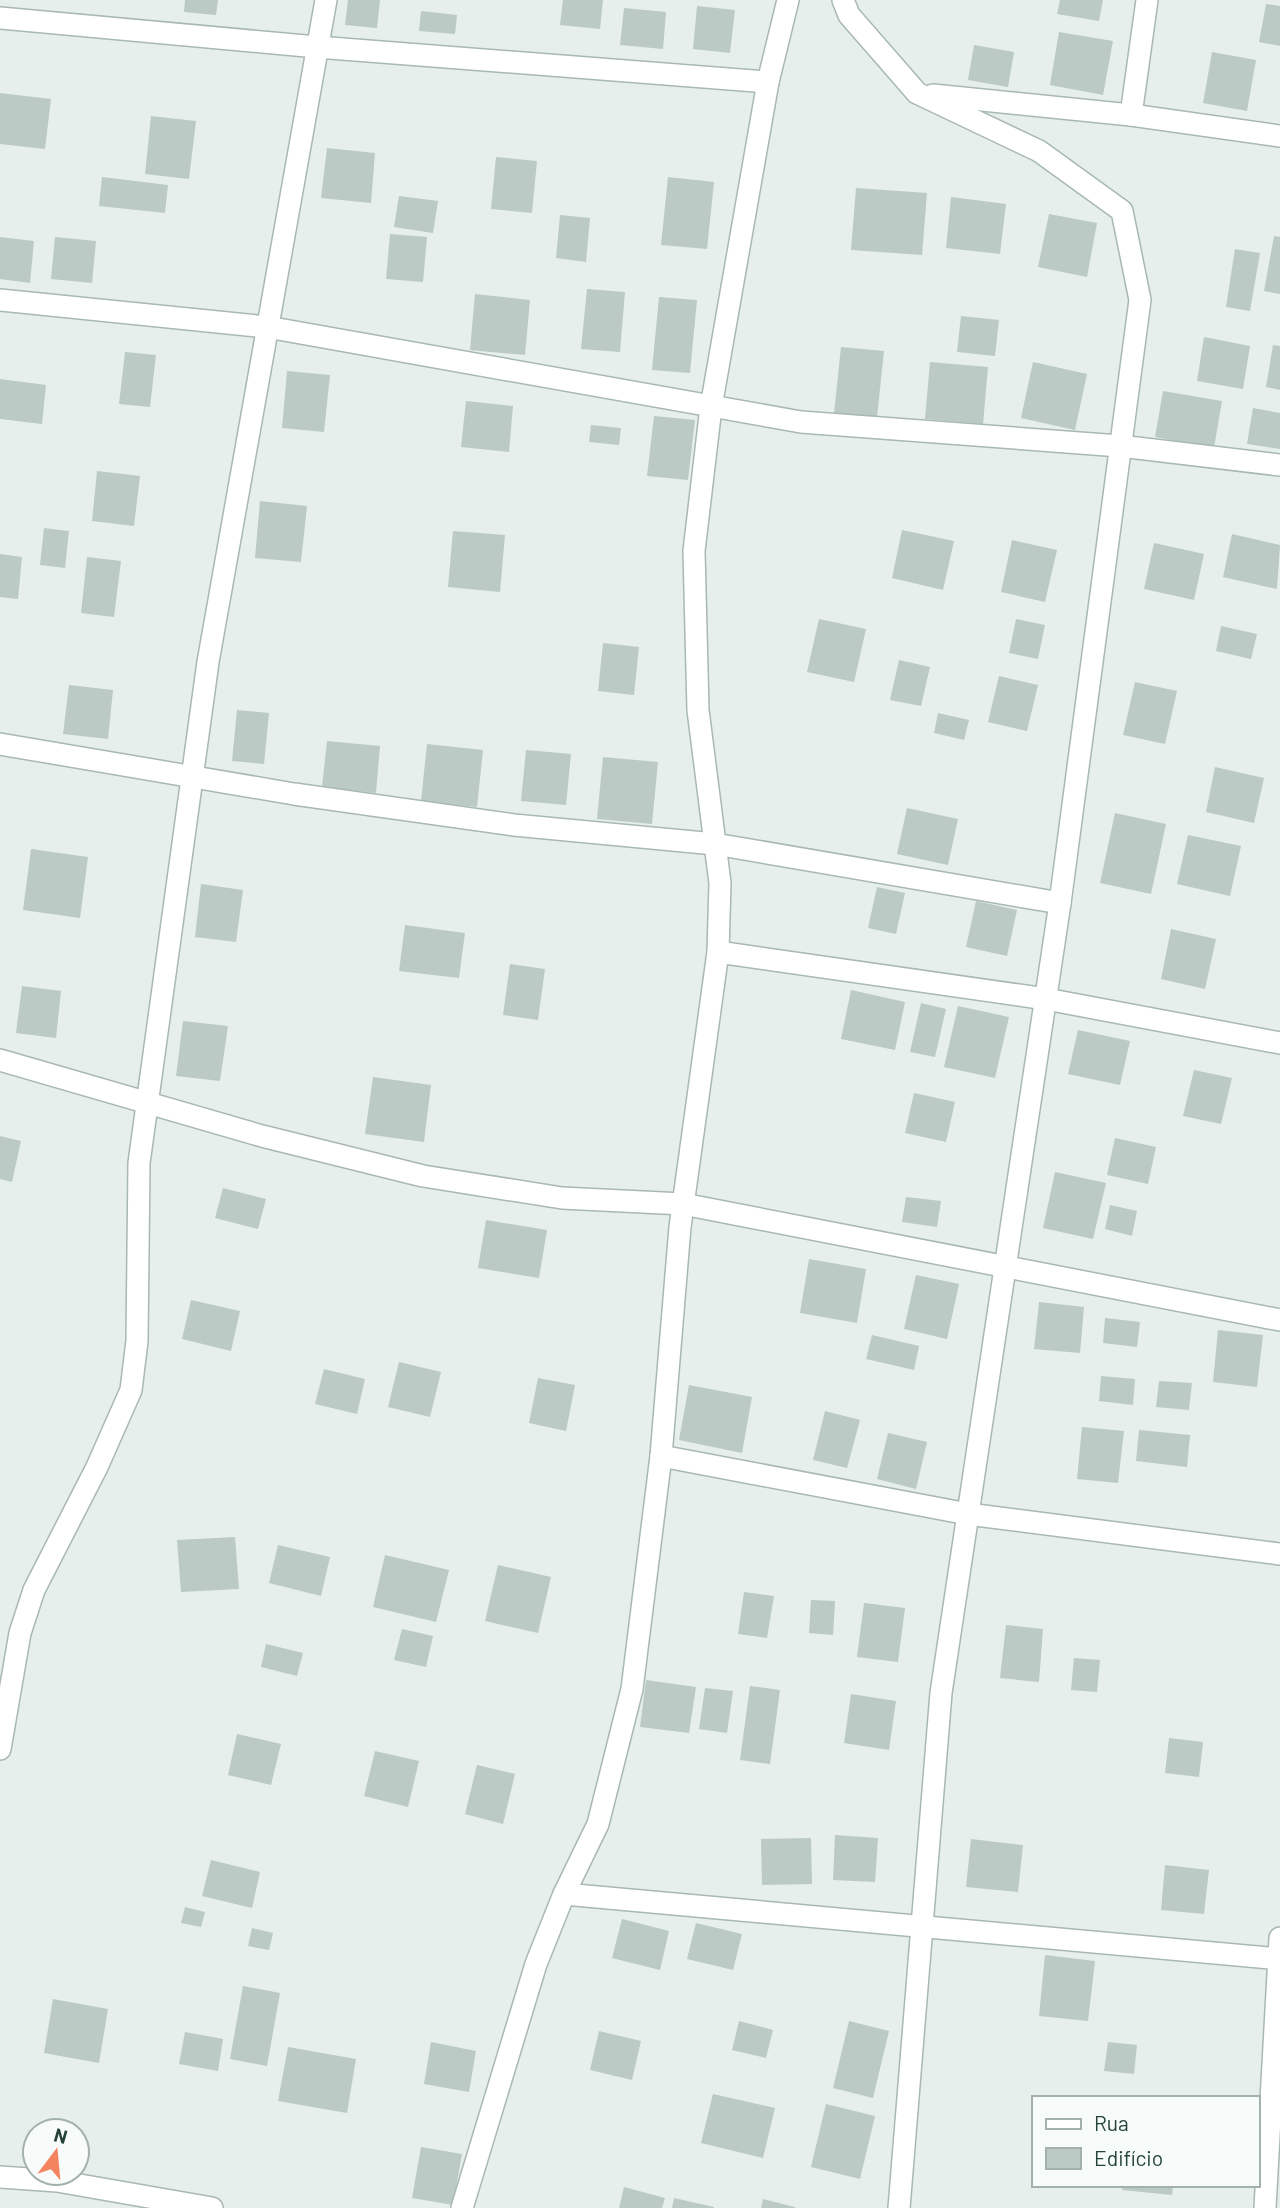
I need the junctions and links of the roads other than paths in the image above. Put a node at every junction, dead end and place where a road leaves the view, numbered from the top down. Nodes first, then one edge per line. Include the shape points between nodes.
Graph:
1 (326, 0) edge
2 (788, 0) edge
3 (843, 0) edge
4 (1147, 0) edge
5 (0, 18) edge
6 (317, 47) junction
7 (768, 82) junction
8 (917, 93) junction
9 (1131, 115) junction
10 (1280, 136) edge
11 (0, 300) edge
12 (267, 327) junction
13 (711, 407) junction
14 (1120, 446) junction
15 (1280, 465) edge
16 (0, 744) edge
17 (192, 777) junction
18 (715, 844) junction
19 (1060, 903) junction
20 (719, 952) junction
21 (1046, 999) junction
22 (1280, 1043) edge
23 (0, 1060) edge
24 (147, 1103) junction
25 (683, 1204) junction
26 (1006, 1269) junction
27 (1280, 1320) edge
28 (661, 1456) junction
29 (968, 1514) junction
30 (1280, 1554) edge
31 (0, 1749) edge
32 (564, 1894) junction
33 (921, 1929) junction
34 (1280, 1952) edge
35 (0, 2176) edge
36 (212, 2208) edge
37 (462, 2208) edge
38 (899, 2208) edge
39 (1265, 2208) edge

1 - 6 street
2 - 7 street
3 - 8 street via 849,15
4 - 9 street
5 - 6 street
6 - 7 street
6 - 12 street
7 - 13 street
8 - 9 street
8 - 14 street via 1039,150 1122,211 1140,300
9 - 10 street
11 - 12 street
12 - 13 street
12 - 17 street
13 - 14 street via 801,422
13 - 18 street via 694,551 698,709
14 - 15 street
14 - 19 street
16 - 17 street
17 - 18 street via 514,825
17 - 24 street
18 - 19 street
18 - 20 street via 720,883
19 - 21 street
20 - 21 street
20 - 25 street
21 - 22 street
21 - 26 street
23 - 24 street
24 - 25 street via 423,1176 562,1198
24 - 31 street via 139,1163 137,1340 131,1391 34,1590 20,1633
25 - 26 street
25 - 28 street
26 - 27 street
26 - 29 street
28 - 29 street
28 - 32 street via 632,1689 598,1824
29 - 30 street
29 - 33 street via 941,1693
32 - 33 street
32 - 37 street via 536,1964
33 - 34 street
33 - 38 street
34 - 39 street
35 - 36 street via 57,2181

